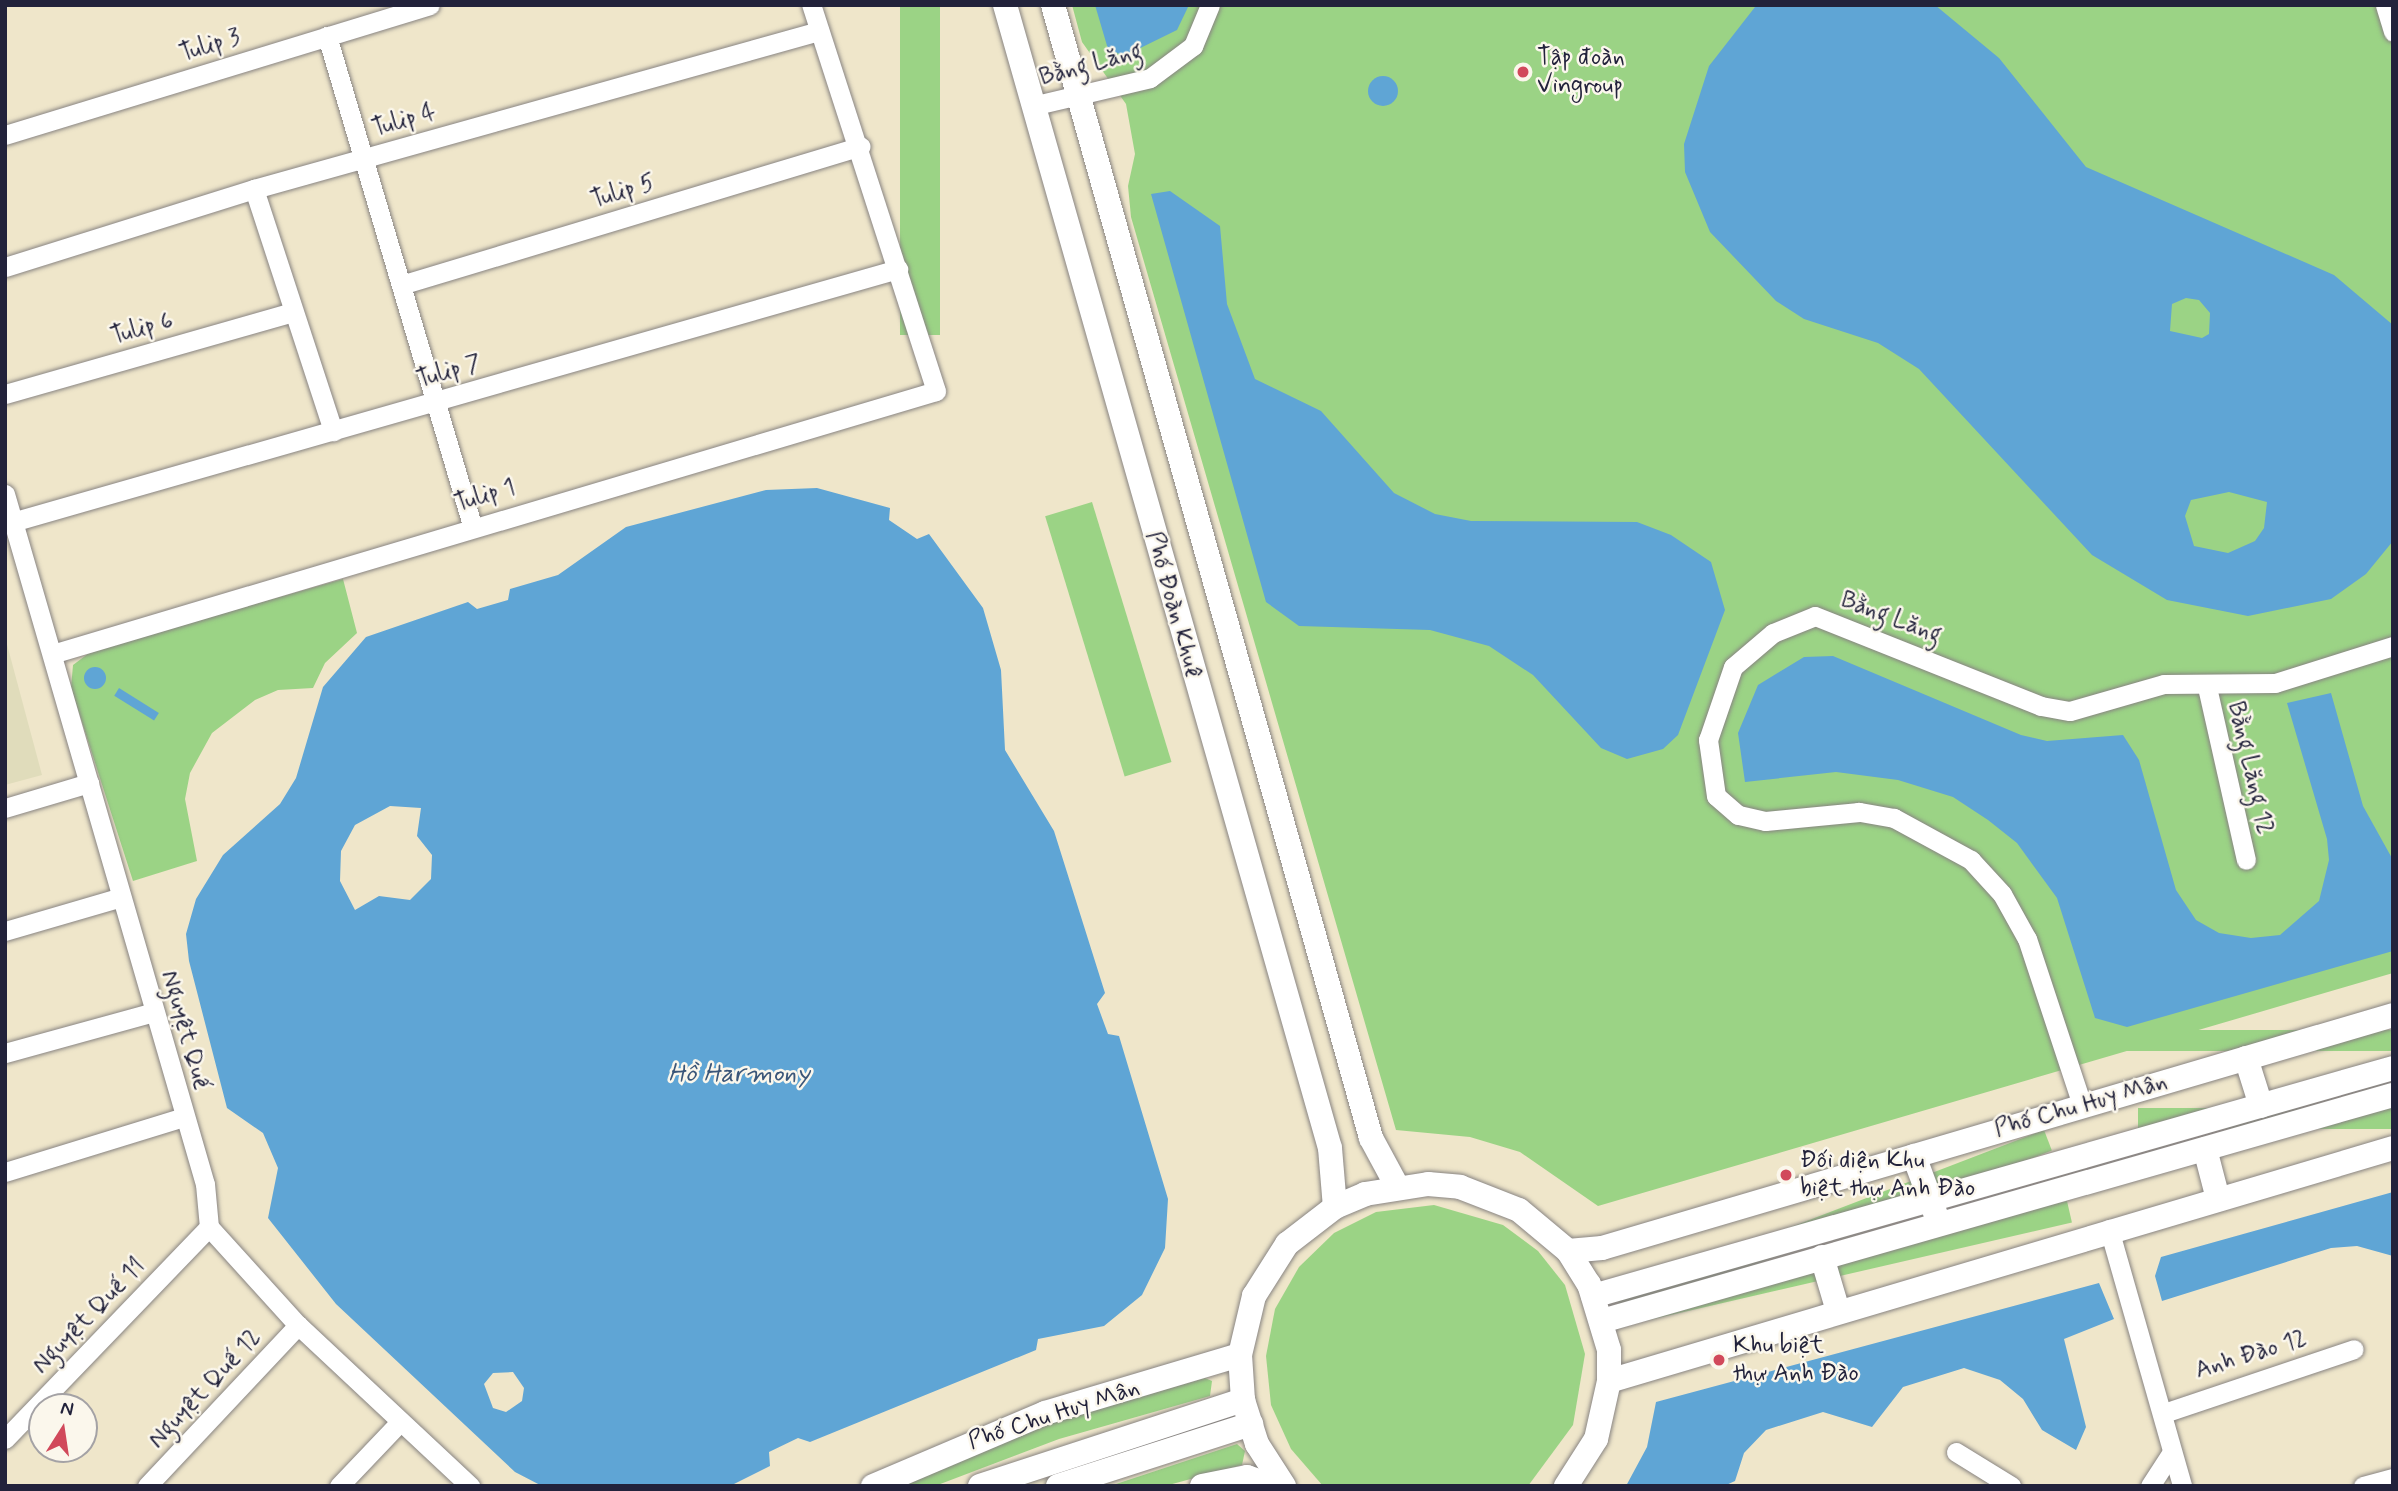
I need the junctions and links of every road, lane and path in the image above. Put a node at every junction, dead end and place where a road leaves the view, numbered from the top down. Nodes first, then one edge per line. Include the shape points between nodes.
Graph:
1 (430, 5) edge
2 (811, 5) edge
3 (1005, 5) edge
4 (1053, 5) edge
5 (1210, 5) edge
6 (2385, 5) edge
7 (818, 31) junction
8 (2393, 32) edge
9 (327, 36) junction
10 (1080, 96) junction
11 (1032, 106) junction
12 (5, 135) edge
13 (860, 146) junction
14 (364, 158) junction
15 (254, 189) junction
16 (5, 267) edge
17 (898, 269) junction
18 (401, 285) junction
19 (292, 312) junction
20 (5, 394) edge
21 (436, 401) junction
22 (333, 431) junction
23 (5, 494) edge
24 (9, 523) edge
25 (472, 525) junction
26 (2392, 650) edge
27 (52, 654) junction
28 (2207, 687) junction
29 (89, 783) junction
30 (5, 808) edge
31 (2246, 860) dead end
32 (121, 897) junction
33 (5, 931) edge
34 (154, 1013) junction
35 (2393, 1015) edge
36 (5, 1053) edge
37 (2246, 1058) junction
38 (2393, 1068) edge
39 (2393, 1095) edge
40 (2082, 1105) junction
41 (2261, 1106) junction
42 (184, 1117) junction
43 (2393, 1148) edge
44 (2205, 1149) junction
45 (1914, 1156) junction
46 (5, 1172) edge
47 (1397, 1186) junction
48 (2218, 1199) junction
49 (1335, 1206) junction
50 (1935, 1212) junction
51 (209, 1227) junction
52 (2109, 1229) junction
53 (1568, 1251) junction
54 (1822, 1257) junction
55 (1593, 1296) junction
56 (1838, 1311) junction
57 (1602, 1321) junction
58 (298, 1325) junction
59 (2354, 1349) dead end
60 (1240, 1355) junction
61 (1609, 1381) junction
62 (1243, 1400) junction
63 (2164, 1413) junction
64 (400, 1422) junction
65 (1251, 1424) junction
66 (5, 1439) edge
67 (1956, 1452) dead end
68 (2172, 1452) junction
69 (2393, 1478) edge
70 (147, 1486) edge
71 (339, 1486) edge
72 (470, 1486) edge
73 (873, 1486) edge
74 (980, 1486) edge
75 (1058, 1486) edge
76 (1202, 1486) edge
77 (1273, 1486) edge
78 (1284, 1486) edge
79 (1566, 1486) edge
80 (2011, 1486) edge
81 (2150, 1486) edge
82 (2182, 1486) edge
83 (2363, 1486) edge

1 - 9 street, Tulip 3
2 - 7 street
3 - 11 main road, Phố Đoàn Khuê
4 - 10 main road, Phố Đoàn Khuê
5 - 10 street, Bằng Lăng via 1201,35 1168,67
6 - 8 street
7 - 13 street
7 - 14 street, Tulip 4
9 - 12 street, Tulip 3
9 - 14 street
10 - 11 street, Bằng Lăng
10 - 47 main road, Phố Đoàn Khuê via 1371,1138
11 - 49 main road, Phố Đoàn Khuê via 1329,1148
13 - 17 street
13 - 18 street, Tulip 5
14 - 15 street, Tulip 4
14 - 18 street
15 - 16 street, Tulip 4
15 - 19 street
17 - 21 street, Tulip 7
17 - 25 street, Tulip 1 via 936,391
18 - 21 street
19 - 20 street, Tulip 6
19 - 22 street
21 - 22 street, Tulip 7
21 - 25 street
22 - 24 street, Tulip 7
23 - 24 street, Nguyệt Quế
24 - 27 street, Nguyệt Quế
25 - 27 street, Tulip 1
26 - 28 street, Bằng Lăng via 2323,673
27 - 29 street, Nguyệt Quế
28 - 31 street, Bằng Lăng 12
28 - 40 street, Bằng Lăng via 2164,684 2093,709 2041,706 1815,617 1752,648 1722,687 1708,740 1716,796 1738,815 1765,821 1859,811 1894,818 1971,860 2002,894 2026,939
29 - 30 street
29 - 32 street, Nguyệt Quế
32 - 33 street
32 - 34 street, Nguyệt Quế
34 - 36 street
34 - 42 street, Nguyệt Quế
35 - 37 main road, Phố Chu Huy Mân
37 - 40 main road, Phố Chu Huy Mân
37 - 41 main road
38 - 41 main road, Phố Chu Huy Mân
39 - 44 main road, Phố Chu Huy Mân
40 - 45 main road, Phố Chu Huy Mân
41 - 50 main road, Phố Chu Huy Mân
42 - 46 street
42 - 51 street, Nguyệt Quế via 205,1184
43 - 48 main road
44 - 48 main road
44 - 50 main road, Phố Chu Huy Mân
45 - 50 main road
45 - 53 main road, Phố Chu Huy Mân via 1602,1248
47 - 49 main road
47 - 53 main road via 1460,1187 1491,1196 1519,1210
48 - 52 main road
49 - 60 main road via 1287,1244 1269,1269 1254,1296
50 - 54 main road, Phố Chu Huy Mân
50 - 55 main road, Phố Chu Huy Mân
51 - 58 street
51 - 66 street, Nguyệt Quế 11
52 - 56 main road
52 - 63 street
53 - 55 main road
54 - 56 main road
54 - 57 main road, Phố Chu Huy Mân
55 - 57 main road
56 - 61 main road
57 - 61 main road
58 - 64 street
58 - 70 street, Nguyệt Quế 12
59 - 63 street, Anh Đào 12
60 - 62 main road
60 - 73 main road, Phố Chu Huy Mân via 1045,1413
61 - 79 main road via 1595,1439
62 - 65 main road
62 - 74 main road, Phố Chu Huy Mân
63 - 68 street
64 - 71 street
64 - 72 street
65 - 75 main road
65 - 78 main road
67 - 80 street
68 - 81 street
68 - 82 street
69 - 83 street
76 - 77 main road via 1247,1477

